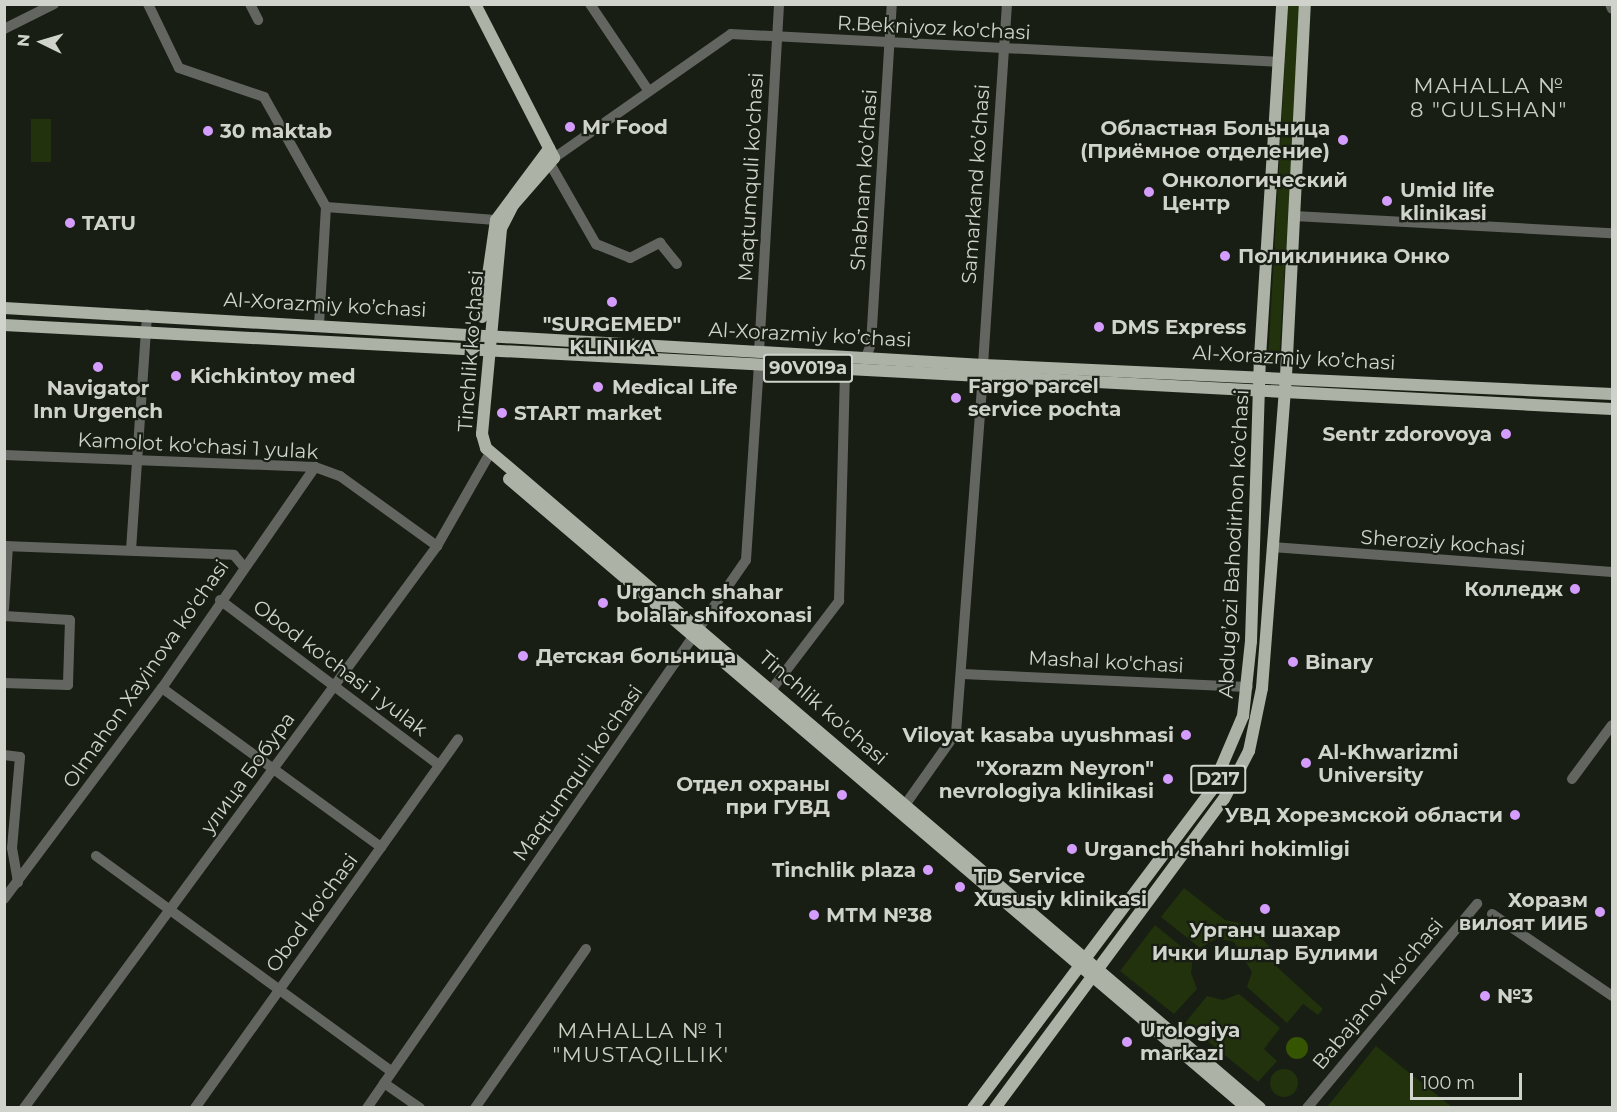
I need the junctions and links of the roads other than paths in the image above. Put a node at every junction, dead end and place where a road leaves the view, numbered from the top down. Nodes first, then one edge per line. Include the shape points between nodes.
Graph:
1 (148, 4) edge
2 (250, 4) edge
3 (466, 4) edge
4 (475, 4) edge
5 (590, 4) edge
6 (779, 4) edge
7 (892, 4) edge
8 (1007, 4) edge
9 (1282, 4) edge
10 (1305, 4) edge
11 (1610, 4) edge
12 (49, 6) edge
13 (1612, 9) edge
14 (258, 20) dead end
15 (4, 29) edge
16 (777, 37) junction
17 (890, 44) junction
18 (1004, 51) junction
19 (1279, 62) junction
20 (648, 90) junction
21 (549, 156) junction
22 (326, 207) junction
23 (1294, 216) junction
24 (496, 220) junction
25 (1612, 233) edge
26 (677, 264) dead end
27 (4, 308) edge
28 (147, 315) junction
29 (319, 324) junction
30 (4, 325) edge
31 (145, 332) junction
32 (485, 333) junction
33 (484, 351) junction
34 (866, 357) junction
35 (759, 359) junction
36 (845, 369) junction
37 (983, 371) junction
38 (1263, 375) junction
39 (1286, 376) junction
40 (1263, 391) junction
41 (1284, 392) junction
42 (1612, 394) edge
43 (1612, 409) edge
44 (4, 455) edge
45 (487, 455) junction
46 (137, 462) junction
47 (315, 467) junction
48 (6, 546) edge
49 (437, 546) junction
50 (1272, 547) junction
51 (131, 550) junction
52 (244, 567) junction
53 (1612, 572) edge
54 (220, 600) junction
55 (4, 609) edge
56 (4, 616) edge
57 (696, 634) junction
58 (1251, 641) junction
59 (1265, 643) junction
60 (962, 674) junction
61 (4, 683) edge
62 (335, 686) junction
63 (1248, 687) junction
64 (162, 688) junction
65 (772, 689) junction
66 (1612, 725) edge
67 (458, 739) dead end
68 (4, 755) edge
69 (440, 765) junction
70 (272, 771) junction
71 (1572, 779) dead end
72 (903, 809) junction
73 (381, 847) junction
74 (96, 856) dead end
75 (18, 882) junction
76 (4, 899) edge
77 (1477, 904) dead end
78 (168, 912) junction
79 (1492, 914) dead end
80 (586, 949) dead end
81 (1084, 963) junction
82 (1097, 974) junction
83 (278, 990) junction
84 (1612, 996) edge
85 (392, 1072) junction
86 (384, 1083) junction
87 (24, 1107) edge
88 (195, 1107) edge
89 (367, 1107) edge
90 (420, 1107) edge
91 (475, 1107) edge
92 (973, 1107) edge
93 (995, 1107) edge
94 (1247, 1107) edge
95 (1260, 1107) edge
96 (1307, 1107) edge

1 - 22 street via 179,68 264,97
2 - 14 street
3 - 21 main road
4 - 21 main road
5 - 20 street
6 - 16 street, Maqtumquli ko'chasi
7 - 17 street, Shabnam ko’chasi
8 - 18 street, Samarkand ko’chasi
9 - 19 main road, Abdug’ozi Bahodirhon ko’chasi
10 - 23 main road, Abdug’ozi Bahodirhon ko’chasi
11 - 13 street
12 - 15 street
16 - 17 street, R.Bekniyoz ko'chasi
16 - 20 street, R.Bekniyoz ko'chasi via 730,34
16 - 35 street, Maqtumquli ko'chasi
17 - 18 street, R.Bekniyoz ko'chasi
17 - 34 street, Shabnam ko’chasi via 871,344
18 - 19 street, R.Bekniyoz ko'chasi
18 - 37 street, Samarkand ko’chasi
19 - 38 main road, Abdug’ozi Bahodirhon ko’chasi
20 - 21 street, R.Bekniyoz ko'chasi
21 - 24 main road, Tinchlik ko'chasi
21 - 26 street via 596,244 630,258 660,243
21 - 32 main road, Tinchlik ko'chasi via 503,221
22 - 24 street
22 - 29 street
23 - 25 street
23 - 39 main road, Abdug’ozi Bahodirhon ko’chasi
24 - 32 main road, Tinchlik ko'chasi
27 - 28 main road, Al-Xorazmiy ko’chasi / 90V019a
28 - 29 main road, Al-Xorazmiy ko’chasi / 90V019a
28 - 31 street
29 - 32 main road, Al-Xorazmiy ko’chasi / 90V019a
30 - 31 main road, Al-Xorazmiy ko’chasi / 90V019a
31 - 33 main road, Al-Xorazmiy ko’chasi / 90V019a
31 - 46 street
32 - 33 main road, Tinchlik ko'chasi
32 - 35 main road, Al-Xorazmiy ko’chasi / 90V019a
33 - 35 main road, Al-Xorazmiy ko’chasi / 90V019a
33 - 45 main road, Tinchlik ko'chasi via 474,435
34 - 35 main road, Al-Xorazmiy ko’chasi / 90V019a
34 - 37 main road, Al-Xorazmiy ko’chasi / 90V019a
35 - 36 main road, Al-Xorazmiy ko’chasi / 90V019a
35 - 57 street, Maqtumquli ko'chasi via 748,554
36 - 37 main road, Al-Xorazmiy ko’chasi / 90V019a
36 - 65 street via 839,601
37 - 38 main road, Al-Xorazmiy ko’chasi / 90V019a
37 - 40 main road, Al-Xorazmiy ko’chasi / 90V019a
37 - 60 street, Samarkand ko’chasi
38 - 39 main road, Al-Xorazmiy ko’chasi / 90V019a
38 - 40 main road, Abdug’ozi Bahodirhon ko’chasi / D217
39 - 41 main road, Abdug’ozi Bahodirhon ko’chasi / D217
39 - 42 main road, Al-Xorazmiy ko’chasi / 90V019a
40 - 41 main road, Al-Xorazmiy ko’chasi / 90V019a
40 - 58 main road, Abdug’ozi Bahodirhon ko’chasi / D217
41 - 43 main road, Al-Xorazmiy ko’chasi / 90V019a
41 - 50 main road, Abdug’ozi Bahodirhon ko’chasi / D217
44 - 46 street, Kamolot ko'chasi 1 yulak
45 - 49 street, улица Бобура via 464,506
45 - 57 main road, Tinchlik ko'chasi
46 - 47 street, Kamolot ko'chasi 1 yulak
46 - 51 street
47 - 49 street, Kamolot ko'chasi 1 yulak via 340,476
47 - 52 street, Olmahon Xayinova ko'chasi
48 - 51 street
48 - 55 street
49 - 62 street, улица Бобура
50 - 53 street, Sheroziy kochasi
50 - 59 main road, Abdug’ozi Bahodirhon ko’chasi / D217
51 - 52 street via 234,555
52 - 54 street, Olmahon Xayinova ko'chasi
54 - 62 street, Obod ko'chasi 1 yulak
54 - 64 street, Olmahon Xayinova ko'chasi
56 - 61 street via 70,620 68,685
57 - 65 main road, Tinchlik ko'chasi
57 - 72 main road, Tinchlik ko'chasi
57 - 85 street, Maqtumquli ko'chasi
58 - 59 main road
58 - 63 main road, Abdug’ozi Bahodirhon ko’chasi / D217
59 - 82 main road, Abdug’ozi Bahodirhon ko’chasi / D217 via 1257,718 1238,772
60 - 63 street, Mashal ko'chasi
60 - 72 street, Samarkand ko’chasi via 954,742
62 - 69 street, Obod ko'chasi 1 yulak
62 - 70 street, улица Бобура
63 - 81 main road, Abdug’ozi Bahodirhon ko’chasi / D217 via 1235,744 1211,791
64 - 70 street
64 - 75 street, Olmahon Xayinova ko'chasi
65 - 72 main road, Tinchlik ko'chasi
66 - 71 street
67 - 69 street, Obod ko'chasi
68 - 75 street via 20,757 12,849
69 - 73 street, Obod ko'chasi
70 - 73 street
70 - 78 street, улица Бобура
72 - 81 main road, Tinchlik ko'chasi
73 - 83 street, Obod ko'chasi
74 - 78 street
75 - 76 street, Olmahon Xayinova ko'chasi
77 - 96 street, Babajanov ko'chasi
78 - 83 street
78 - 87 street, улица Бобура
79 - 84 street
80 - 91 street
81 - 82 main road, Tinchlik ko'chasi
81 - 92 main road, Abdug’ozi Bahodirhon ko’chasi / D217
82 - 93 main road, Abdug’ozi Bahodirhon ko’chasi / D217
82 - 94 main road, Tinchlik ko'chasi
82 - 95 main road, Tinchlik ko'chasi
83 - 85 street
83 - 88 street, Obod ko'chasi
85 - 86 street, Maqtumquli ko'chasi
86 - 89 street, Maqtumquli ko'chasi
86 - 90 street

